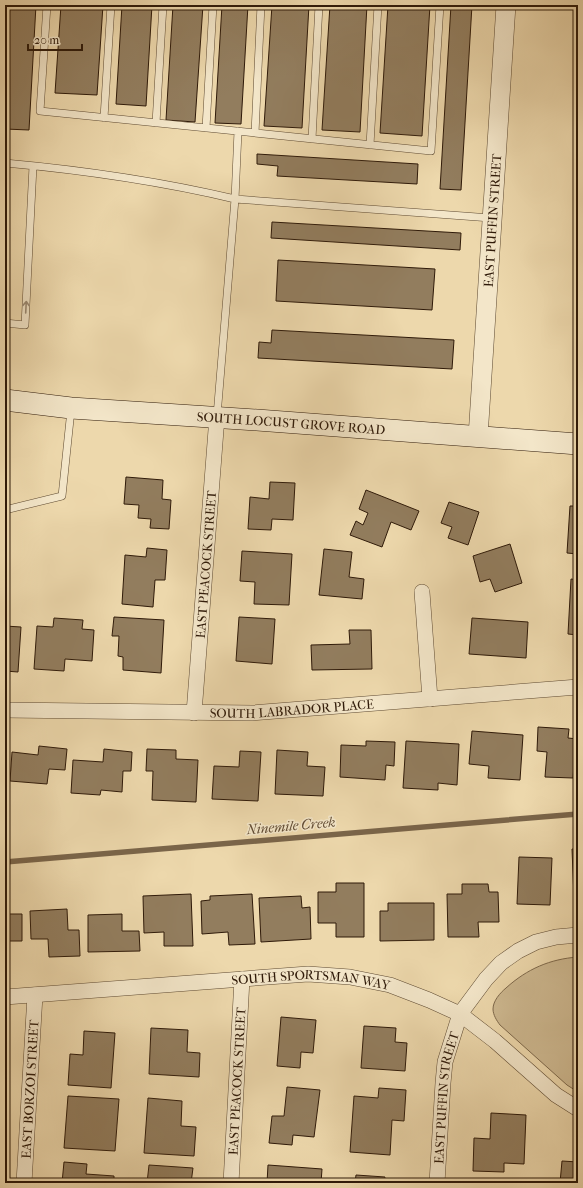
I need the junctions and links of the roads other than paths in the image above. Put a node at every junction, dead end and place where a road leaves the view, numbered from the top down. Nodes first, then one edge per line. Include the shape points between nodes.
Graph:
1 (47, 5) edge
2 (111, 5) edge
3 (163, 5) edge
4 (213, 5) edge
5 (261, 5) edge
6 (319, 5) edge
7 (378, 5) edge
8 (440, 5) edge
9 (506, 5) edge
10 (104, 118) junction
11 (156, 123) junction
12 (206, 128) junction
13 (238, 132) junction
14 (255, 133) junction
15 (312, 139) junction
16 (370, 145) junction
17 (5, 163) edge
18 (33, 166) junction
19 (235, 199) junction
20 (493, 218) junction
21 (5, 324) edge
22 (5, 400) edge
23 (71, 408) junction
24 (217, 417) junction
25 (478, 437) junction
26 (578, 444) edge
27 (5, 510) edge
28 (422, 592) dead end
29 (578, 687) edge
30 (430, 699) junction
31 (5, 710) edge
32 (194, 713) junction
33 (578, 935) edge
34 (242, 979) junction
35 (35, 995) junction
36 (5, 997) edge
37 (460, 1014) junction
38 (578, 1109) edge
39 (24, 1183) edge
40 (231, 1183) edge
41 (437, 1183) edge

1 - 10 lane via 40,111
2 - 10 lane
3 - 11 lane
4 - 12 lane
5 - 14 lane
6 - 15 lane
7 - 16 lane
8 - 16 lane via 431,151
9 - 20 street, EAST PUFFIN STREET
10 - 11 lane
11 - 12 lane
12 - 13 lane
13 - 14 lane
13 - 19 lane
14 - 15 lane
15 - 16 lane
17 - 18 lane
18 - 19 lane via 188,189
21 -> 18 lane via 25,325
19 - 20 lane
19 - 24 lane
20 - 25 street, EAST PUFFIN STREET
22 - 23 main road, SOUTH LOCUST GROVE ROAD
23 - 24 main road, SOUTH LOCUST GROVE ROAD
23 - 27 lane via 62,496
24 - 25 main road, SOUTH LOCUST GROVE ROAD
24 - 32 street, EAST PEACOCK STREET
25 - 26 main road, SOUTH LOCUST GROVE ROAD
28 - 30 street
29 - 30 street, SOUTH LABRADOR PLACE
30 - 32 street, SOUTH LABRADOR PLACE via 252,713
31 - 32 street, SOUTH LABRADOR PLACE
33 - 37 street, EAST PUFFIN STREET via 536,942 501,963 486,978
34 - 35 street, SOUTH SPORTSMAN WAY
34 - 37 street, SOUTH SPORTSMAN WAY via 308,974 350,977 390,985
34 - 40 street, EAST PEACOCK STREET
35 - 36 street, SOUTH SPORTSMAN WAY
35 - 39 street, EAST BORZOI STREET
37 - 38 street, SOUTH SPORTSMAN WAY via 556,1095
37 - 41 street, EAST PUFFIN STREET via 445,1062

